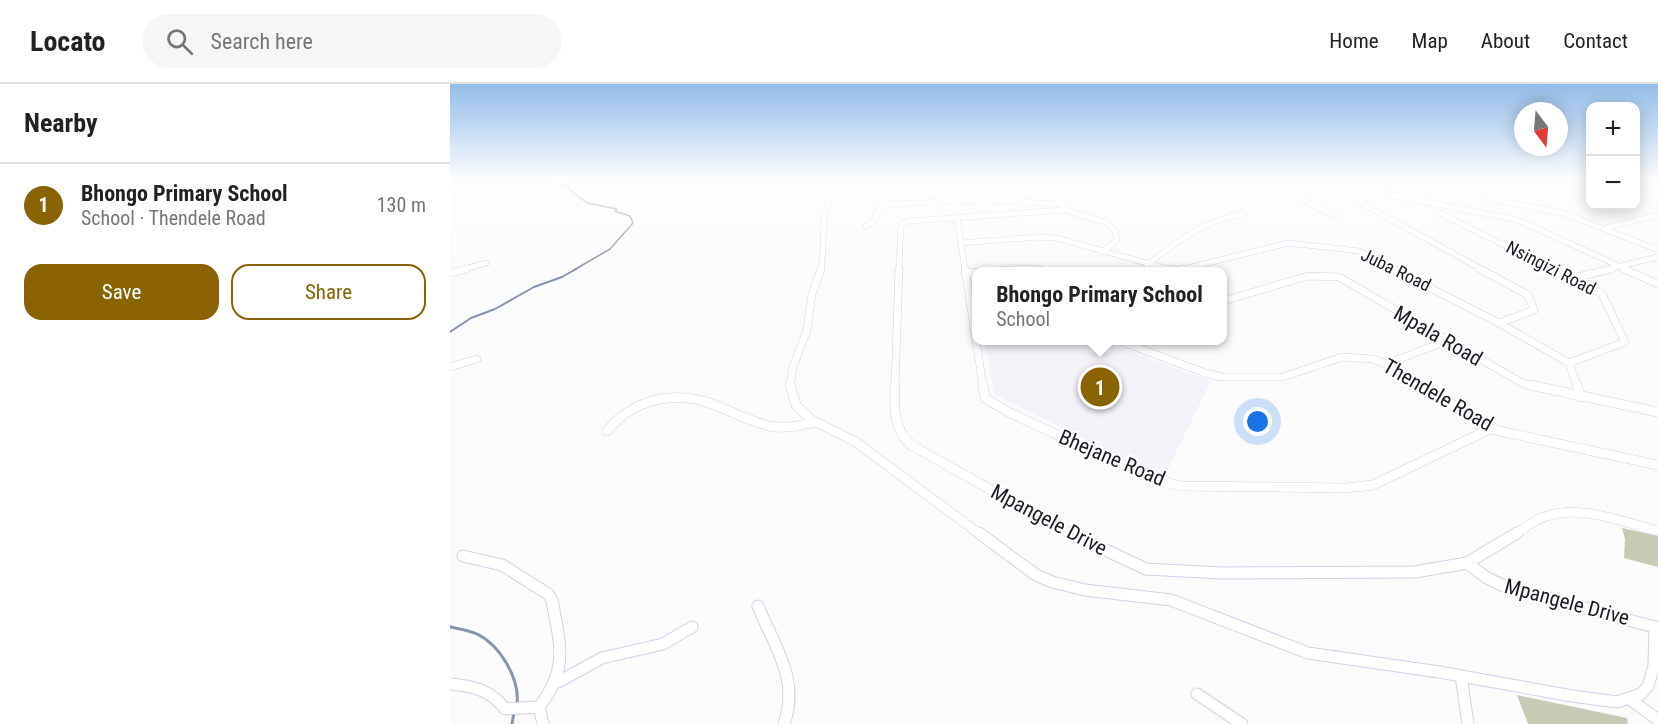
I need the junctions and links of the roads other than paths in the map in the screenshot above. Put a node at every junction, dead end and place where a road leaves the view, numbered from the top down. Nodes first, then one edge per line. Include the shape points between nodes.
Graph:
1 (827, 209) edge
2 (879, 209) edge
3 (1043, 209) edge
4 (1068, 209) edge
5 (1320, 209) edge
6 (1372, 209) edge
7 (1437, 209) edge
8 (1462, 209) edge
9 (1545, 209) edge
10 (1243, 214) dead end
11 (1658, 215) edge
12 (1335, 216) dead end
13 (957, 217) junction
14 (866, 226) dead end
15 (1605, 228) junction
16 (961, 243) junction
17 (1658, 250) edge
18 (1102, 252) junction
19 (1658, 257) edge
20 (486, 263) dead end
21 (1147, 265) junction
22 (1154, 267) edge
23 (1197, 267) edge
24 (1620, 267) junction
25 (972, 272) edge
26 (450, 273) edge
27 (965, 273) junction
28 (1573, 278) junction
29 (1658, 284) edge
30 (1227, 300) edge
31 (972, 303) edge
32 (1499, 323) junction
33 (1446, 341) junction
34 (977, 345) edge
35 (1129, 345) edge
36 (477, 359) dead end
37 (1389, 363) junction
38 (1569, 363) junction
39 (450, 367) edge
40 (1581, 397) junction
41 (1658, 412) edge
42 (815, 423) junction
43 (1490, 429) junction
44 (607, 431) dead end
45 (1658, 465) edge
46 (1658, 531) edge
47 (462, 556) dead end
48 (1467, 563) junction
49 (758, 606) dead end
50 (692, 627) dead end
51 (1657, 628) edge
52 (1461, 676) junction
53 (558, 682) junction
54 (450, 684) edge
55 (1197, 694) dead end
56 (1630, 699) junction
57 (539, 707) junction
58 (1658, 720) edge
59 (543, 724) edge
60 (784, 724) edge
61 (1242, 724) edge
62 (1468, 724) edge

1 - 42 street via 822,262 791,383 793,398
2 - 14 street via 874,221
3 - 13 street, Mpangele Drive
4 - 18 street, Mpangele Drive via 1105,222 1115,230 1117,240
5 - 12 street
6 - 32 street via 1528,294 1533,312
7 - 28 street, Nsingizi Road
8 - 24 street via 1518,220
9 - 15 street
10 - 21 street via 1209,222
11 - 15 street
13 - 16 street, Bhejane Road
13 - 48 street, Mpangele Drive via 900,225 895,418 902,438 910,445 1074,536 1146,569 1231,573 1415,572
15 - 17 street
16 - 18 street, Juba Road via 1046,237
16 - 27 street, Bhejane Road
18 - 21 street, Juba Road
19 - 24 street
20 - 26 street
21 - 22 street, Juba Road
23 - 32 street, Juba Road via 1289,243 1359,251
24 - 28 street
24 - 29 street
25 - 27 street
27 - 31 street, Bhejane Road
28 - 38 street, Nsingizi Road via 1604,296 1625,339 1619,345
30 - 33 street, Mpala Road via 1310,276 1331,276
32 - 38 street, Juba Road
33 - 37 street
33 - 40 street, Mpala Road via 1522,383
34 - 43 street, Bhejane Road via 983,394 988,402 1164,482 1181,486 1373,485
35 - 37 street, Thendele Road via 1222,377 1283,377 1342,357
36 - 39 street
37 - 43 street, Thendele Road
38 - 40 street
40 - 41 street, Mpala Road
42 - 44 street via 777,429 698,398 677,395 630,408
42 - 52 street via 856,442 1052,583 1171,600 1308,654
43 - 45 street, Thendele Road
46 - 48 street via 1558,512
47 - 53 street via 502,565 548,594 561,644
48 - 51 street, Mpangele Drive via 1504,586
49 - 60 street via 790,683 791,706
50 - 53 street via 662,646 603,658
51 - 56 street via 1648,686
52 - 56 street via 1599,700
52 - 62 street
53 - 57 street
54 - 57 street via 480,688 500,700 505,709
55 - 61 street
56 - 58 street
57 - 59 street

